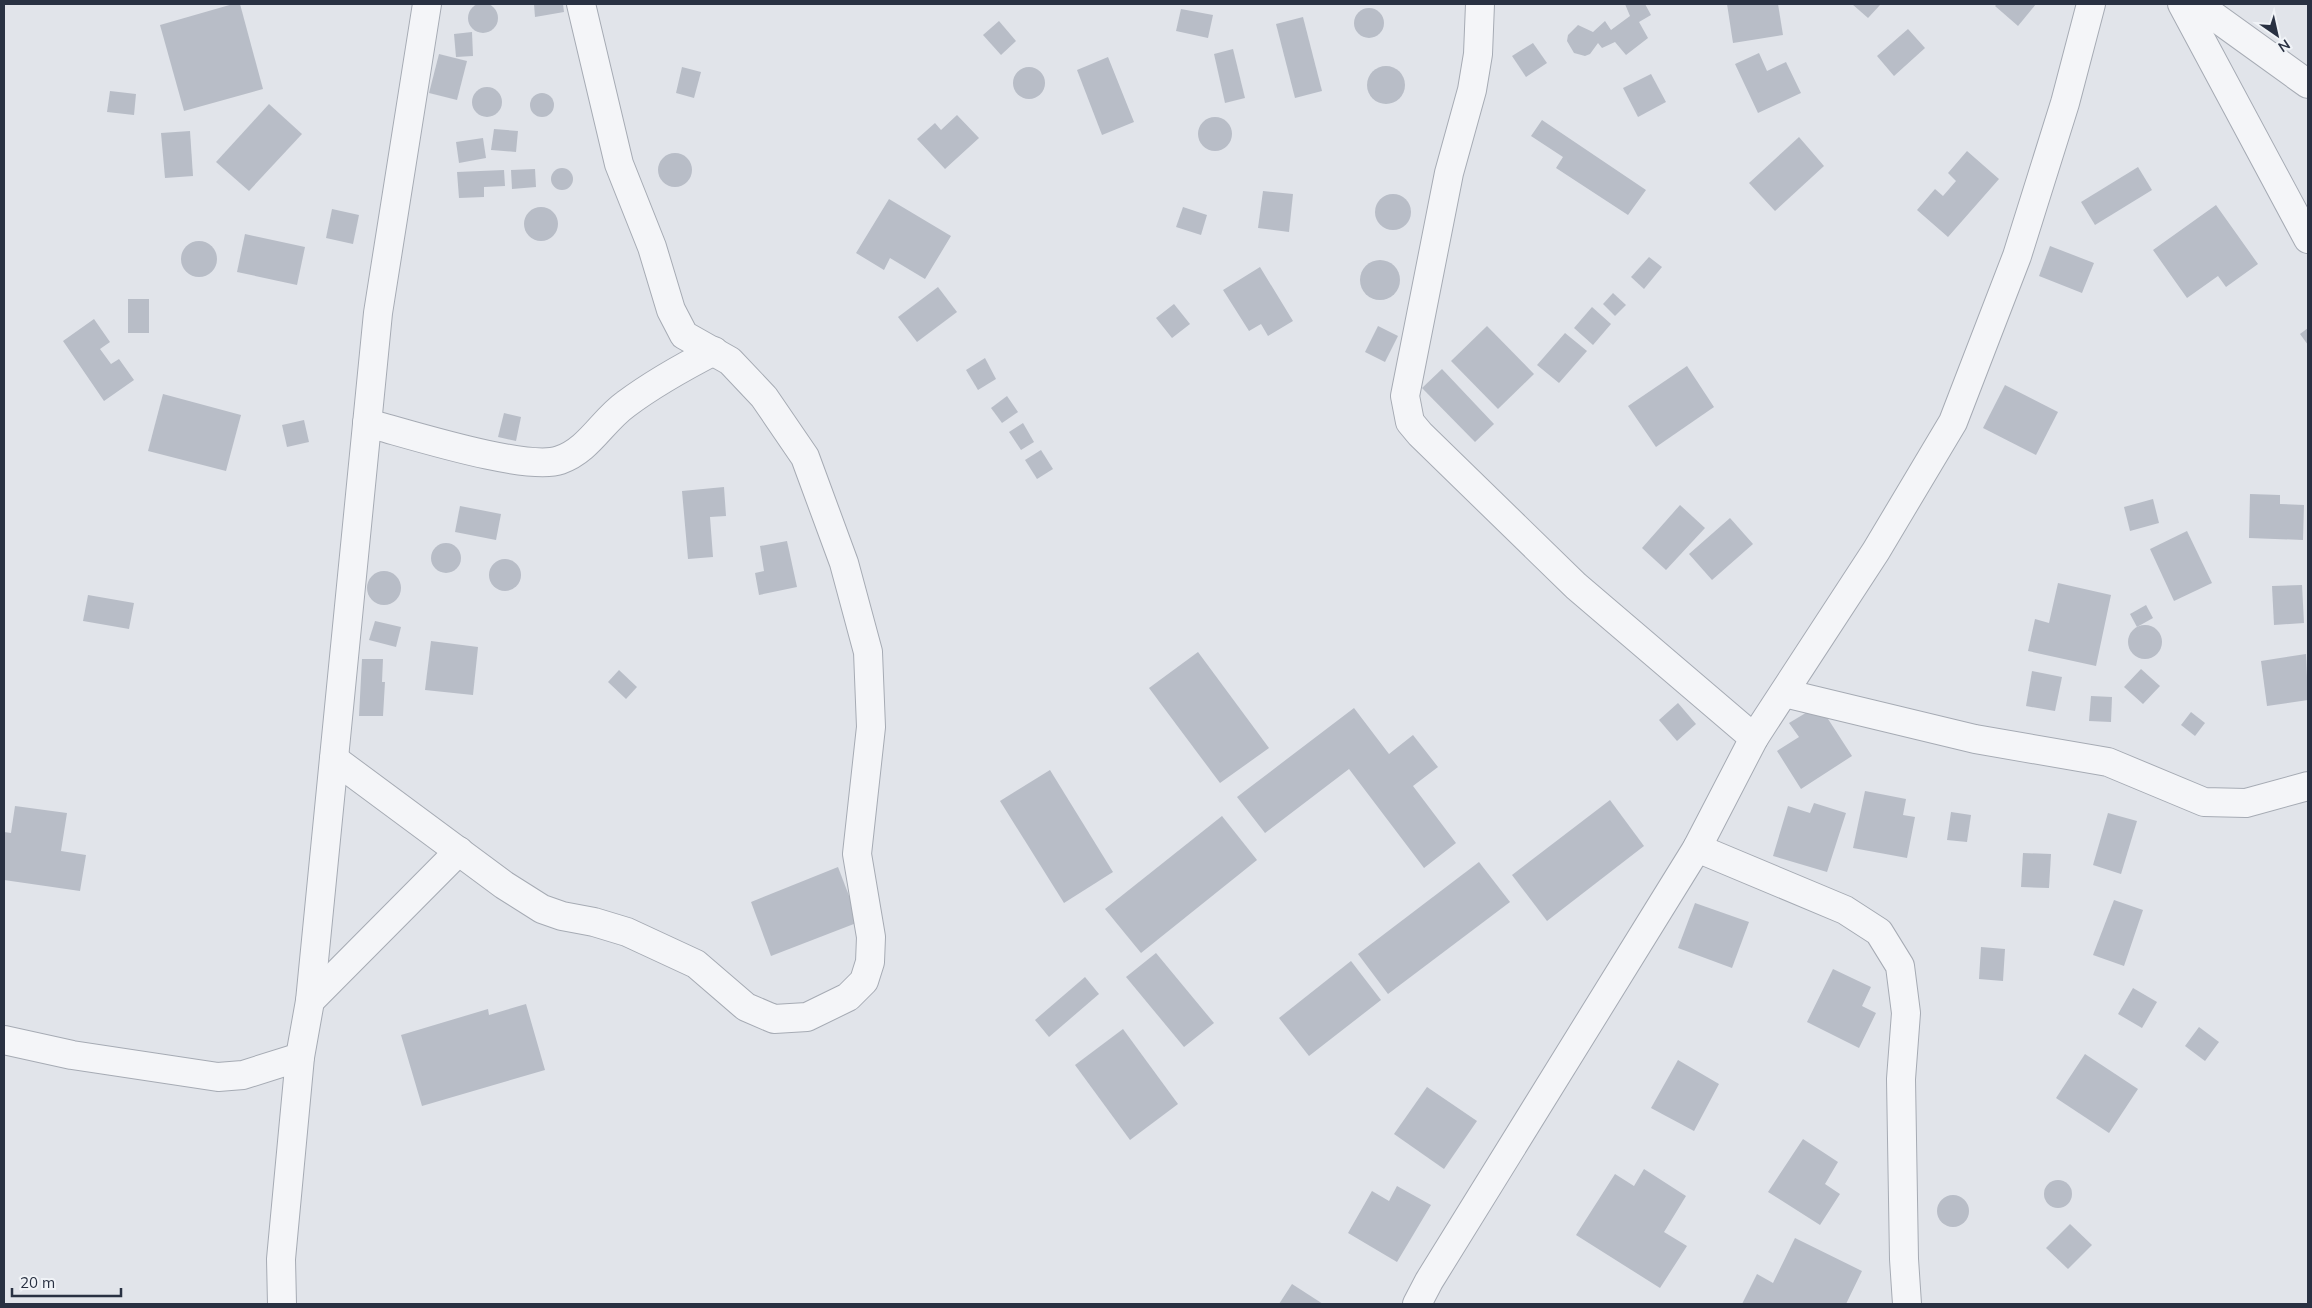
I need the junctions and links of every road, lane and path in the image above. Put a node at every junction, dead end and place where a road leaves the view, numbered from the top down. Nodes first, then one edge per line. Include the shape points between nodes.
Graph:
1 (427, 4) edge
2 (581, 4) edge
3 (1480, 4) edge
4 (2091, 4) edge
5 (2182, 4) edge
6 (2197, 4) edge
7 (2308, 84) edge
8 (2308, 239) edge
9 (714, 352) junction
10 (367, 423) junction
11 (1784, 693) junction
12 (1754, 738) junction
13 (334, 759) junction
14 (2308, 786) edge
15 (1697, 848) junction
16 (459, 851) junction
17 (310, 1001) junction
18 (4, 1040) edge
19 (300, 1057) junction
20 (282, 1304) edge
21 (1417, 1304) edge
22 (1907, 1304) edge

1 - 10 street via 378,313
2 - 9 street via 619,164 652,247 671,310 684,335
3 - 12 street via 1478,54 1472,90 1449,173 1405,396 1410,422 1576,586
4 - 11 street via 2065,103 2017,256 1953,422 1876,551
5 - 8 street
6 - 7 street
9 - 10 street via 671,373 624,405 572,455 545,464 511,460
9 - 16 street via 730,361 764,397 805,457 844,563 868,652 871,727 858,854 871,936 870,962 864,980 848,997 807,1017 774,1019 746,1008 696,964 627,932 542,909
10 - 13 street
11 - 12 street
11 - 14 street via 1975,739 2108,762 2204,802 2246,803
12 - 15 street
13 - 16 street
13 - 17 street
15 - 21 street
15 - 22 street via 1845,910 1879,932 1900,966 1906,1013 1901,1078
16 - 17 street
17 - 19 street
18 - 19 street via 218,1077 243,1076
19 - 20 street via 280,1259

